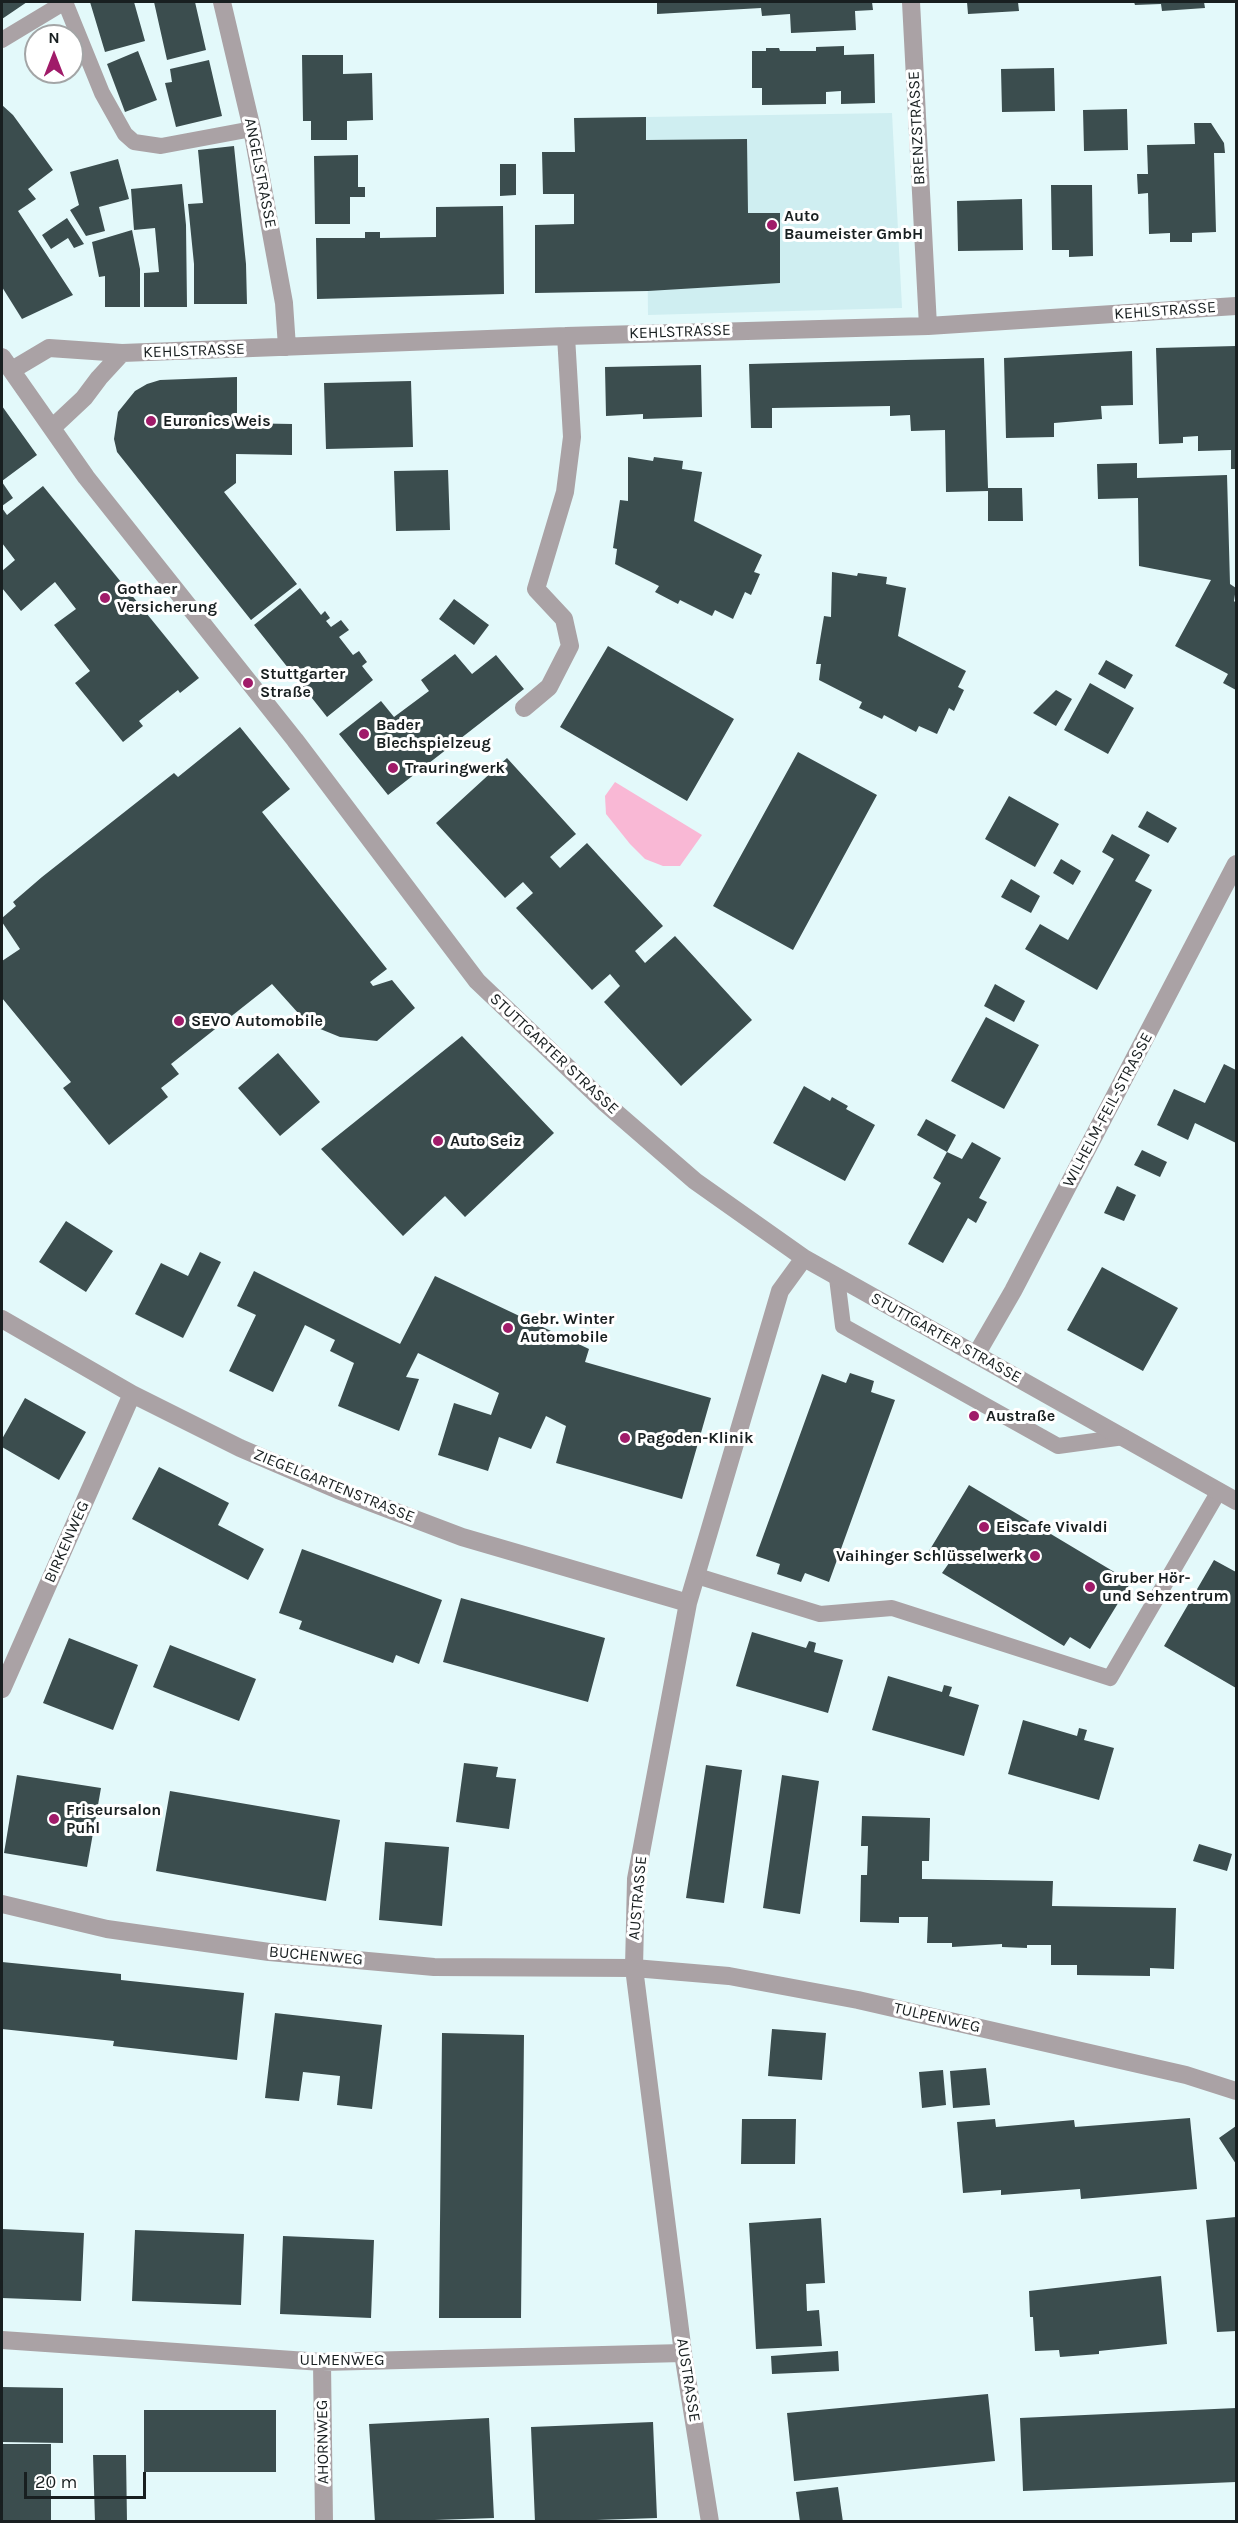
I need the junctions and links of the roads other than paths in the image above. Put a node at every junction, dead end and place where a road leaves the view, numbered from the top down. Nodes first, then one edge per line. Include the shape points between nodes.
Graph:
1 (65, 2) edge
2 (222, 2) edge
3 (911, 2) edge
4 (2, 40) edge
5 (252, 129) junction
6 (1236, 306) edge
7 (928, 326) junction
8 (566, 336) junction
9 (287, 347) junction
10 (122, 353) junction
11 (7, 363) edge
12 (52, 428) junction
13 (524, 708) dead end
14 (1236, 864) edge
15 (804, 1258) junction
16 (837, 1278) junction
17 (2, 1319) edge
18 (976, 1355) junction
19 (132, 1394) junction
20 (1124, 1437) junction
21 (1219, 1491) junction
22 (1236, 1501) edge
23 (697, 1576) junction
24 (688, 1603) junction
25 (2, 1689) edge
26 (2, 1904) edge
27 (634, 1968) junction
28 (1236, 2091) edge
29 (2, 2340) edge
30 (683, 2353) junction
31 (322, 2362) junction
32 (324, 2522) edge
33 (710, 2522) edge

1 - 4 lane
1 - 5 lane via 102,93 125,134 134,142 161,146
2 - 5 street, ANGELSTRASSE
3 - 7 street, BRENZSTRASSE
5 - 9 street, ANGELSTRASSE via 284,303
6 - 7 street, KEHLSTRASSE
7 - 8 street, KEHLSTRASSE
8 - 9 street, KEHLSTRASSE
8 - 13 street via 572,436 565,492 536,589 564,619 570,646 549,687
9 - 10 street, KEHLSTRASSE
10 - 11 street, KEHLSTRASSE via 49,348
10 - 12 street, KEHLSTRASSE
11 - 12 street, STUTTGARTER STRASSE
12 - 15 street, STUTTGARTER STRASSE via 477,981 604,1103 686,1173
14 - 18 street, WILHELM-FEIL-STRASSE
15 - 16 street, STUTTGARTER STRASSE
15 - 23 street, AUSTRASSE via 780,1291
16 - 18 street, STUTTGARTER STRASSE
16 - 20 lane via 843,1326 1058,1446
17 - 19 street, ZIEGELGARTENSTRASSE
18 - 20 street, STUTTGARTER STRASSE
19 - 24 street, ZIEGELGARTENSTRASSE via 240,1448 462,1537
19 - 25 street, BIRKENWEG
20 - 21 street, STUTTGARTER STRASSE
21 - 22 street, STUTTGARTER STRASSE
21 - 23 lane via 1110,1678 892,1608 820,1614
23 - 24 street, AUSTRASSE
24 - 27 street, AUSTRASSE via 636,1880
26 - 27 street, BUCHENWEG via 107,1929 269,1952 434,1967
27 - 28 street, TULPENWEG via 729,1976 858,2000 1186,2075
27 - 30 street, AUSTRASSE
29 - 31 street, ULMENWEG
30 - 31 street, ULMENWEG
30 - 33 street, AUSTRASSE
31 - 32 street, AHORNWEG

